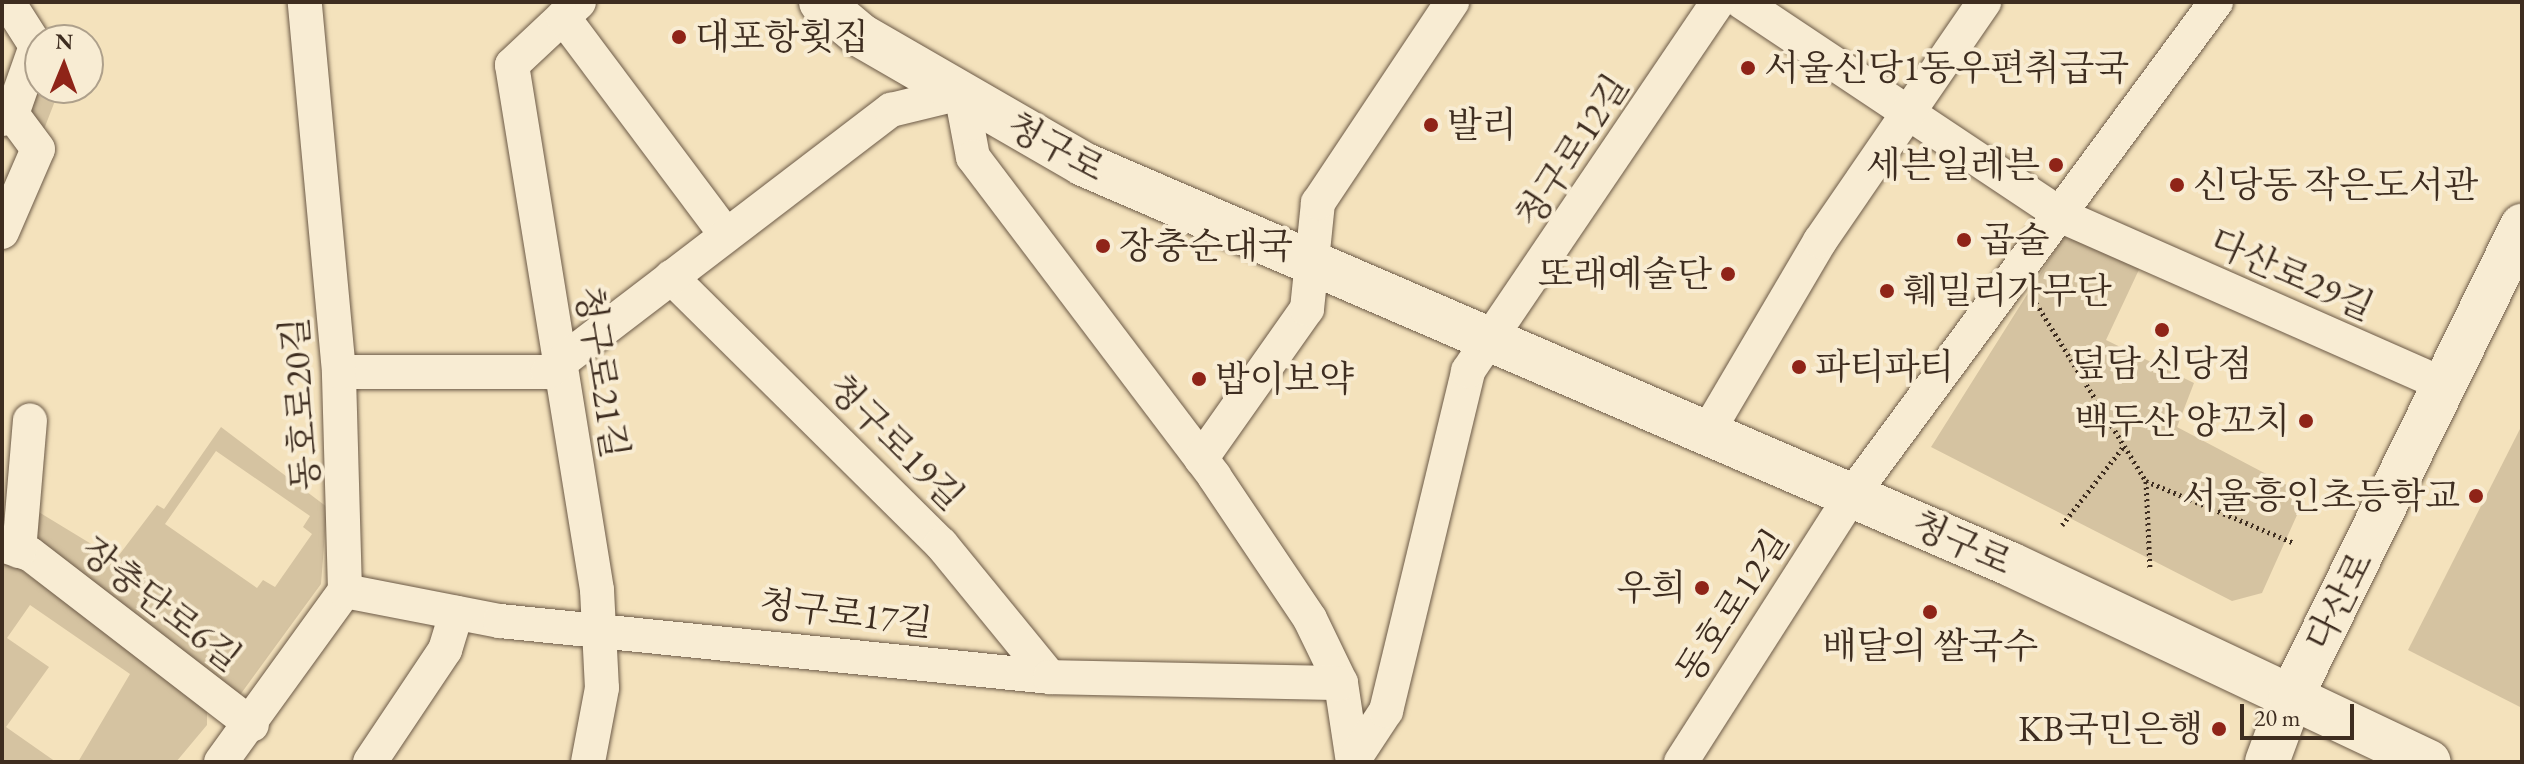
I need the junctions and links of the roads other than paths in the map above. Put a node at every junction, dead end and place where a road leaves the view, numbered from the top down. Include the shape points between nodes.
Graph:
1 (8, 2) edge
2 (305, 2) edge
3 (821, 2) edge
4 (1452, 2) edge
5 (1718, 2) edge
6 (1742, 2) edge
7 (1984, 2) edge
8 (2216, 2) edge
9 (571, 9) edge
10 (961, 93) junction
11 (1907, 112) junction
12 (7, 116) edge
13 (2064, 217) junction
14 (2522, 226) edge
15 (2, 232) edge
16 (726, 235) junction
17 (1307, 263) junction
18 (671, 277) junction
19 (1489, 340) junction
20 (560, 362) junction
21 (339, 372) junction
22 (2447, 386) junction
23 (30, 420) dead end
24 (1707, 433) junction
25 (1201, 459) junction
26 (1852, 495) junction
27 (11, 548) edge
28 (345, 591) junction
29 (456, 613) junction
30 (599, 625) junction
31 (1050, 677) junction
32 (1341, 683) junction
33 (2291, 697) junction
34 (252, 725) junction
35 (221, 762) edge
36 (370, 762) edge
37 (588, 762) edge
38 (1353, 762) edge
39 (1681, 762) edge
40 (2267, 762) edge
41 (2428, 762) edge

1 - 12 street via 36,46
2 - 21 street, 동호로20길
3 - 10 street, 청구로 via 860,35
4 - 17 street via 1318,203
5 - 19 street, 청구로12길
6 - 11 street, 다산로29길
7 - 11 street
8 - 13 street, 동호로12길
9 - 16 street, 청구로21길
9 - 20 street, 청구로21길 via 512,65
10 - 16 street via 891,110
10 - 17 street, 청구로 via 1083,164
10 - 25 street via 973,157
11 - 13 street, 다산로29길
11 - 24 street
12 - 15 street via 38,149
13 - 22 street, 다산로29길
13 - 26 street, 동호로12길
14 - 22 street, 다산로
16 - 18 street
17 - 19 street, 청구로
17 - 25 street via 1307,309
18 - 20 street
18 - 31 street, 청구로19길 via 941,544
19 - 24 street, 청구로
19 - 38 street via 1468,371 1386,711
20 - 21 street via 548,372
20 - 30 street, 청구로21길
21 - 28 street, 동호로20길
22 - 33 street, 다산로
23 - 27 street, 장충단로6길
24 - 26 street, 청구로
25 - 32 street via 1310,619
26 - 33 street, 청구로
26 - 39 street, 동호로12길
27 - 34 street, 장충단로6길
28 - 29 street, 청구로17길
28 - 34 street
29 - 30 street, 청구로17길
29 - 36 street via 445,650
30 - 31 street, 청구로17길
30 - 37 street, 청구로21길 via 602,688
31 - 32 street, 청구로17길
32 - 38 street
33 - 40 street, 다산로
33 - 41 street, 청구로
34 - 35 street

